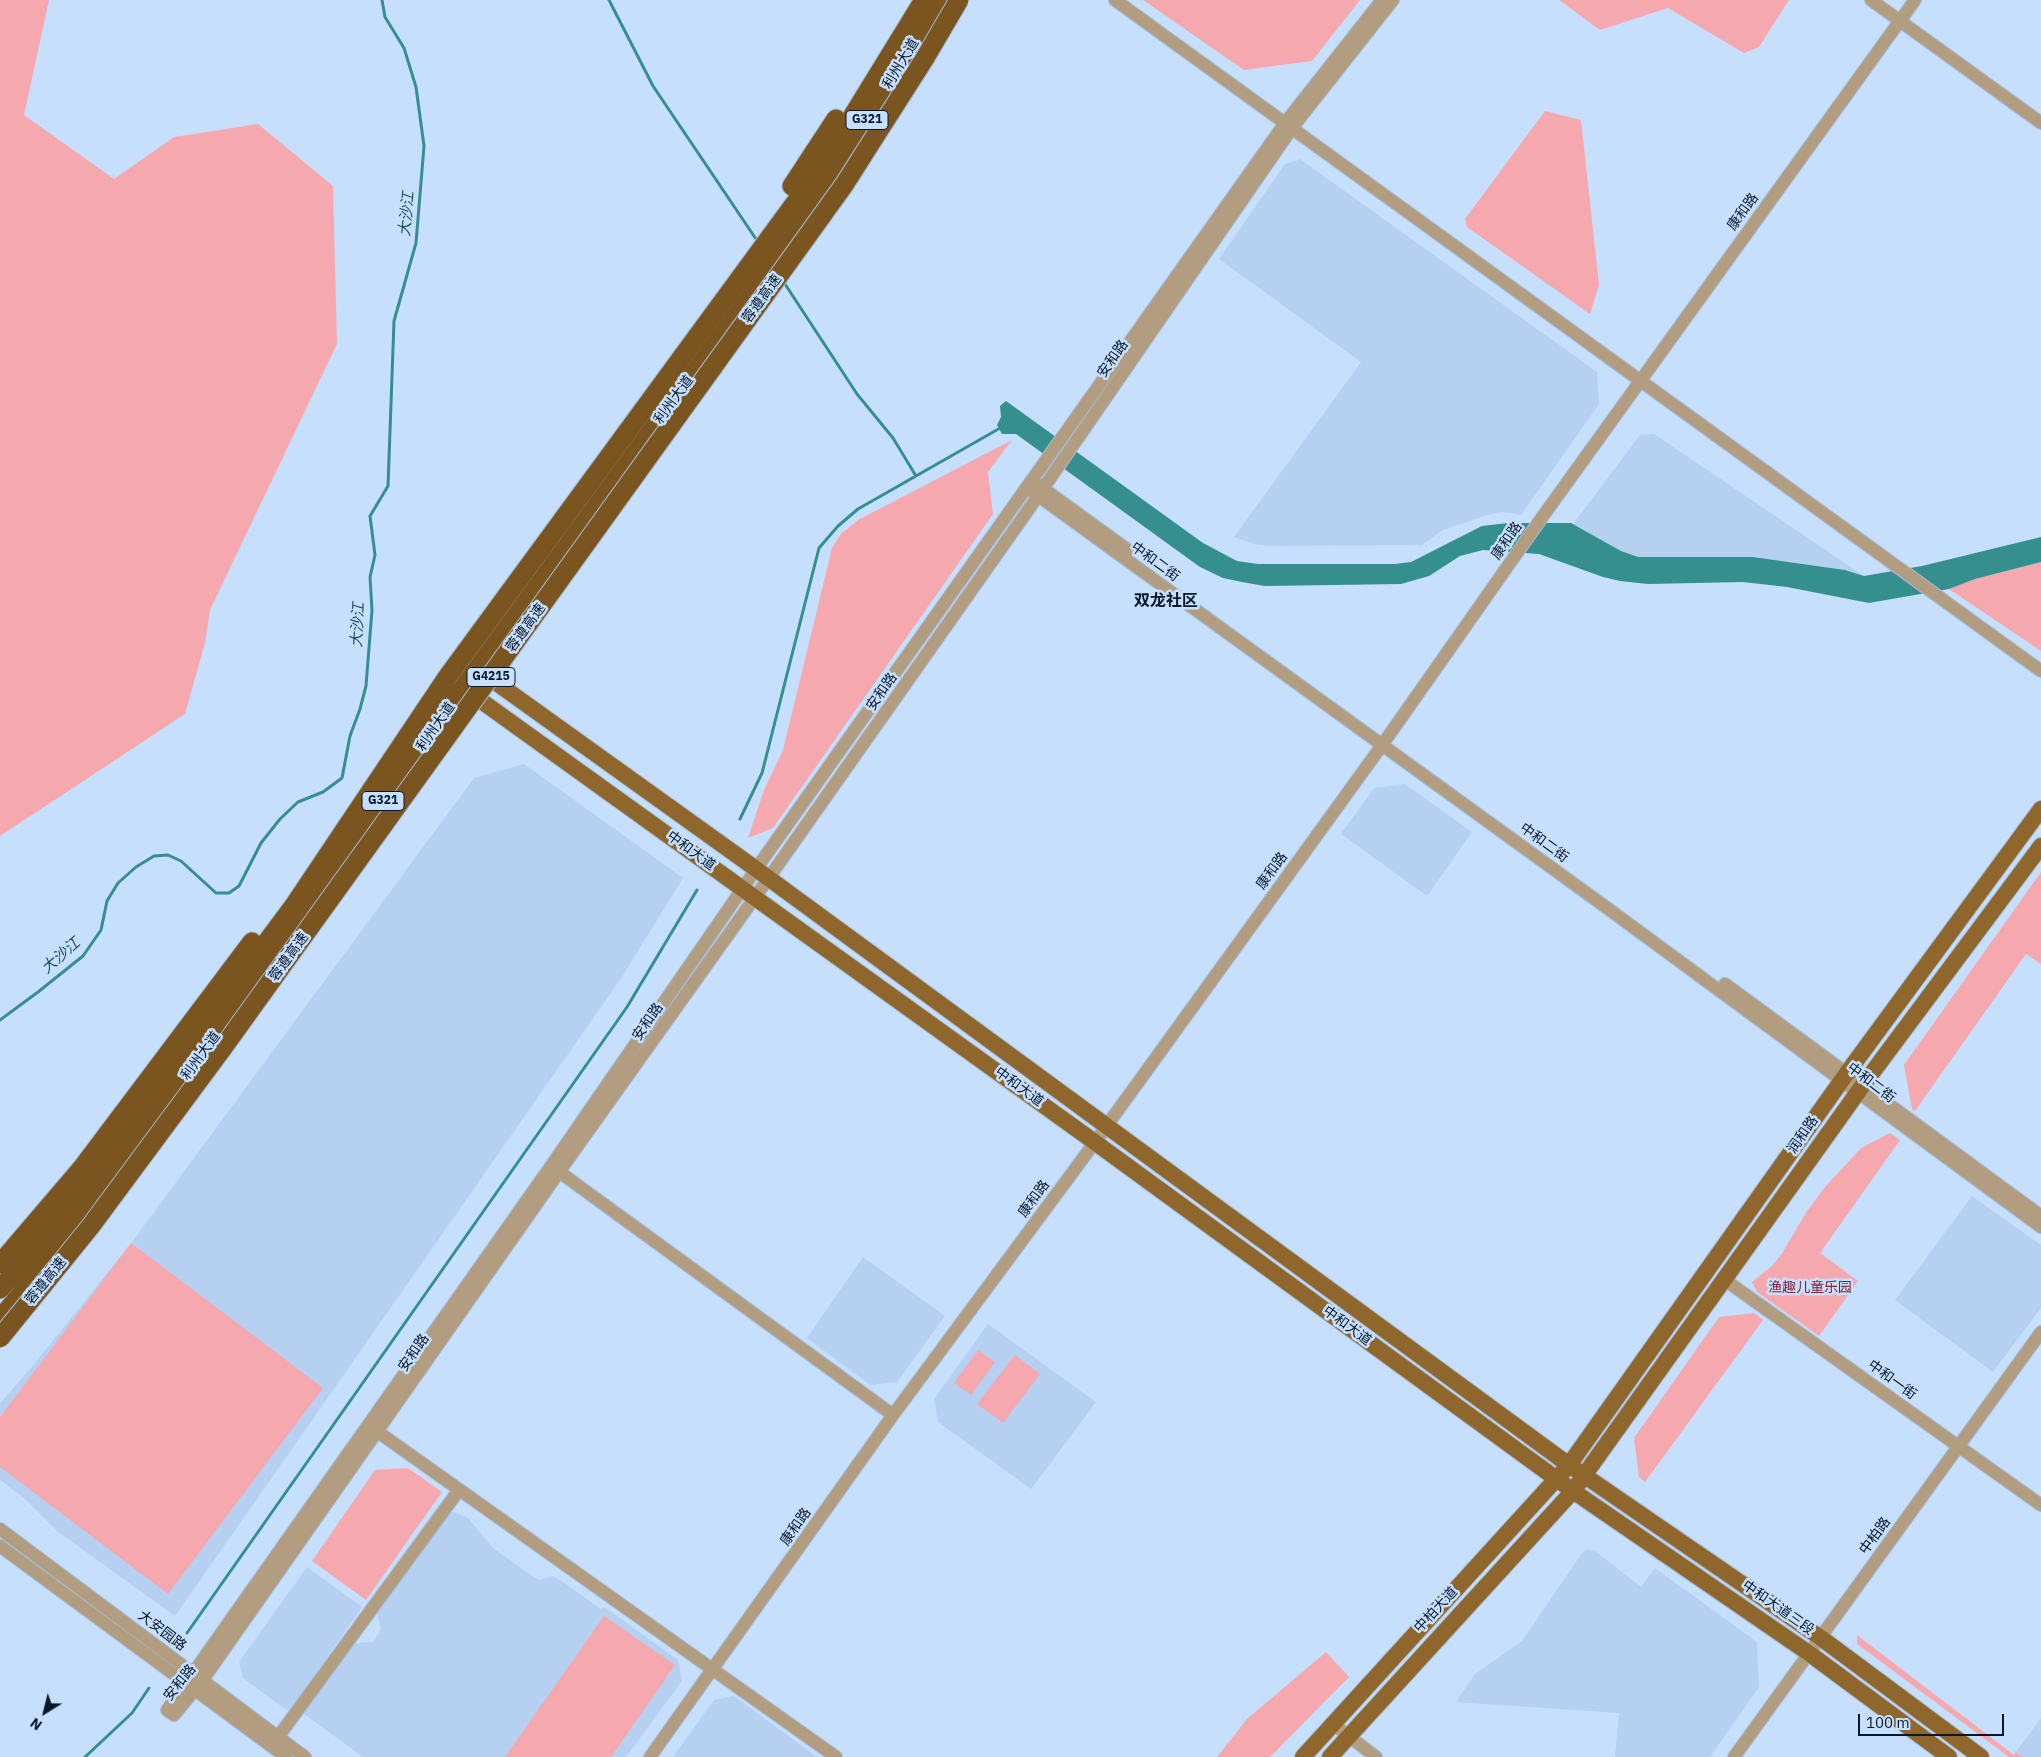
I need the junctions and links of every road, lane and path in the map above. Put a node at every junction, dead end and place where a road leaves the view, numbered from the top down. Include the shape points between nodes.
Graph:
1 (912, 0) edge
2 (924, 0) edge
3 (940, 0) edge
4 (958, 0) edge
5 (1115, 0) edge
6 (1382, 0) edge
7 (1393, 0) edge
8 (1871, 0) edge
9 (1915, 0) edge
10 (1900, 21) junction
11 (2041, 123) edge
12 (1288, 126) junction
13 (783, 233) junction
14 (754, 276) junction
15 (1640, 380) junction
16 (1055, 458) junction
17 (1029, 484) junction
18 (1041, 492) junction
19 (477, 669) junction
20 (2041, 671) edge
21 (463, 688) junction
22 (1384, 742) junction
23 (2041, 809) edge
24 (2041, 846) edge
25 (762, 874) junction
26 (749, 892) junction
27 (1844, 1077) junction
28 (1860, 1088) junction
29 (1106, 1127) junction
30 (1095, 1142) junction
31 (555, 1169) junction
32 (2041, 1216) edge
33 (2041, 1227) edge
34 (0, 1264) edge
35 (1725, 1280) junction
36 (0, 1289) edge
37 (0, 1319) edge
38 (2041, 1332) edge
39 (0, 1338) edge
40 (894, 1416) junction
41 (373, 1429) junction
42 (1957, 1447) junction
43 (1570, 1465) junction
44 (1584, 1474) junction
45 (1557, 1479) junction
46 (459, 1490) junction
47 (1572, 1491) junction
48 (2041, 1505) edge
49 (0, 1529) edge
50 (0, 1546) edge
51 (1821, 1638) junction
52 (1810, 1654) junction
53 (713, 1670) junction
54 (195, 1682) junction
55 (1333, 1724) junction
56 (278, 1737) junction
57 (1348, 1737) junction
58 (286, 1757) edge
59 (305, 1757) edge
60 (650, 1757) edge
61 (836, 1757) edge
62 (1303, 1757) edge
63 (1330, 1757) edge
64 (1376, 1757) edge
65 (1734, 1757) edge
66 (1950, 1757) edge
67 (1981, 1757) edge

1 - 34 highway, G4215 via 801,173 460,643 298,880 82,1168
2 - 13 highway, 利州大道 / G321
3 - 13 highway, 利州大道 / G321 via 832,178
4 - 39 highway, 蓉遵高速 / G4215, bridge via 925,58 838,193 222,1049 90,1227
5 - 12 street
6 - 12 street, 安和路
7 - 12 street, 安和路
8 - 10 street
9 - 10 street, 康和路
10 - 11 street
10 - 15 street, 康和路
12 - 15 street
12 - 16 street, 安和路
13 - 14 highway, 利州大道 / G321
14 - 19 highway, 利州大道 / G321
14 - 36 highway, 利州大道 / G321 via 448,676 293,908 169,1077 49,1234
15 - 20 street
15 - 22 street, 康和路
16 - 17 street, 安和路
16 - 18 street, 安和路
17 - 18 street, 中和二街
17 - 25 street, 安和路
18 - 22 street, 中和二街
18 - 25 street, 安和路
19 - 21 highway, 利州大道 / G321
19 - 25 main road, 中和大道
21 - 26 main road, 中和大道
21 - 37 highway, 利州大道 / G321 via 279,950 97,1199
22 - 27 street, 中和二街
22 - 29 street, 康和路
23 - 27 main road, 润和路
24 - 28 main road, 润和路
25 - 26 street, 安和路
25 - 29 main road, 中和大道
26 - 30 main road, 中和大道
26 - 31 street, 安和路
27 - 28 street, 中和二街
27 - 43 main road, 润和路
28 - 32 street, 中和二街
28 - 33 street, 中和二街
28 - 35 main road, 润和路
29 - 30 street, 康和路
29 - 43 main road, 中和大道
30 - 40 street, 康和路
30 - 45 main road, 中和大道
31 - 40 street
31 - 41 street, 安和路
35 - 42 street, 中和一街
35 - 44 main road, 润和路
38 - 42 street, 中柏路
40 - 53 street, 康和路
41 - 46 street
41 - 54 street, 安和路
42 - 48 street, 中和一街
42 - 51 street, 中柏路
43 - 44 main road, 中和大道三段
43 - 45 main road, 中柏大道
44 - 47 main road, 中柏大道
44 - 51 main road, 中和大道三段
45 - 47 main road, 中和大道
45 - 55 main road, 中柏大道
46 - 53 street
46 - 56 street
47 - 52 main road, 中和大道三段
47 - 57 main road, 中柏大道
49 - 54 street, 大安园路
50 - 54 street
51 - 52 street, 中柏路
51 - 67 main road, 中和大道三段
52 - 65 street, 中柏路
52 - 66 main road, 中和大道三段
53 - 60 street, 康和路
53 - 61 street
54 - 56 street, 大安园路
54 - 58 street
55 - 57 street
55 - 62 main road, 中柏大道
56 - 59 street, 大安园路
57 - 63 main road, 中柏大道
57 - 64 street

